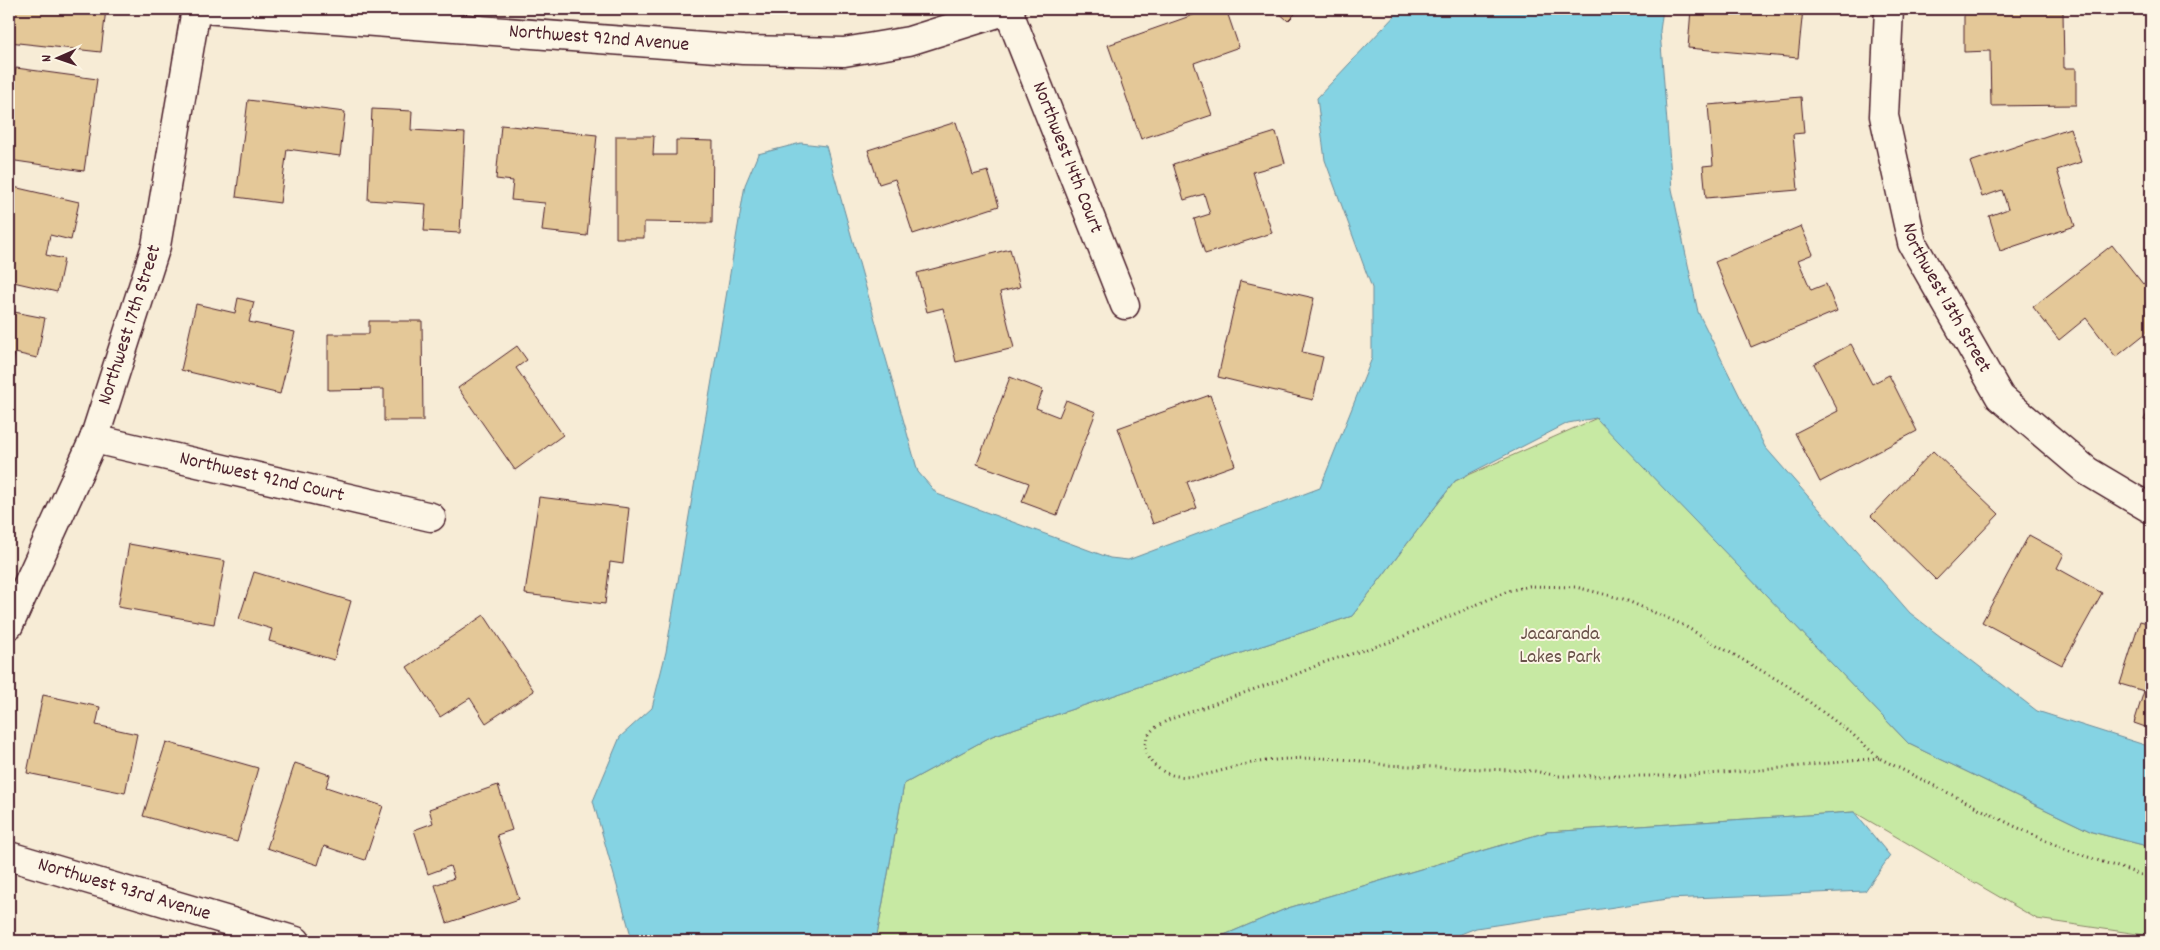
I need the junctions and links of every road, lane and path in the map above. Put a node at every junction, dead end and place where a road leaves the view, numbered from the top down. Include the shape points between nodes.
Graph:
1 (196, 9) edge
2 (204, 9) edge
3 (1009, 9) edge
4 (1890, 9) edge
5 (1125, 305) dead end
6 (94, 439) junction
7 (2151, 509) edge
8 (431, 517) dead end
9 (9, 626) edge
10 (1879, 758) junction
11 (9, 856) edge
12 (2151, 878) edge
13 (296, 941) edge

1 - 6 street, Northwest 17th Street via 156,246
2 - 3 street, Northwest 92nd Avenue via 743,50 844,52 909,41
3 - 5 street, Northwest 14th Court
4 - 7 street, Northwest 13th Street via 1884,116 1912,243 2000,397 2087,471
6 - 8 street, Northwest 92nd Court
6 - 9 street, Northwest 17th Street
10 - 10 path via 1788,686 1722,646 1623,599 1576,587 1551,586 1529,586 1508,591 1390,642 1325,662 1168,720 1150,733 1145,742 1145,754 1152,764 1175,775 1190,776 1259,762 1302,758 1534,771 1558,776 1627,777 1738,772
10 - 12 path via 2068,850
11 - 13 street, Northwest 93rd Avenue

